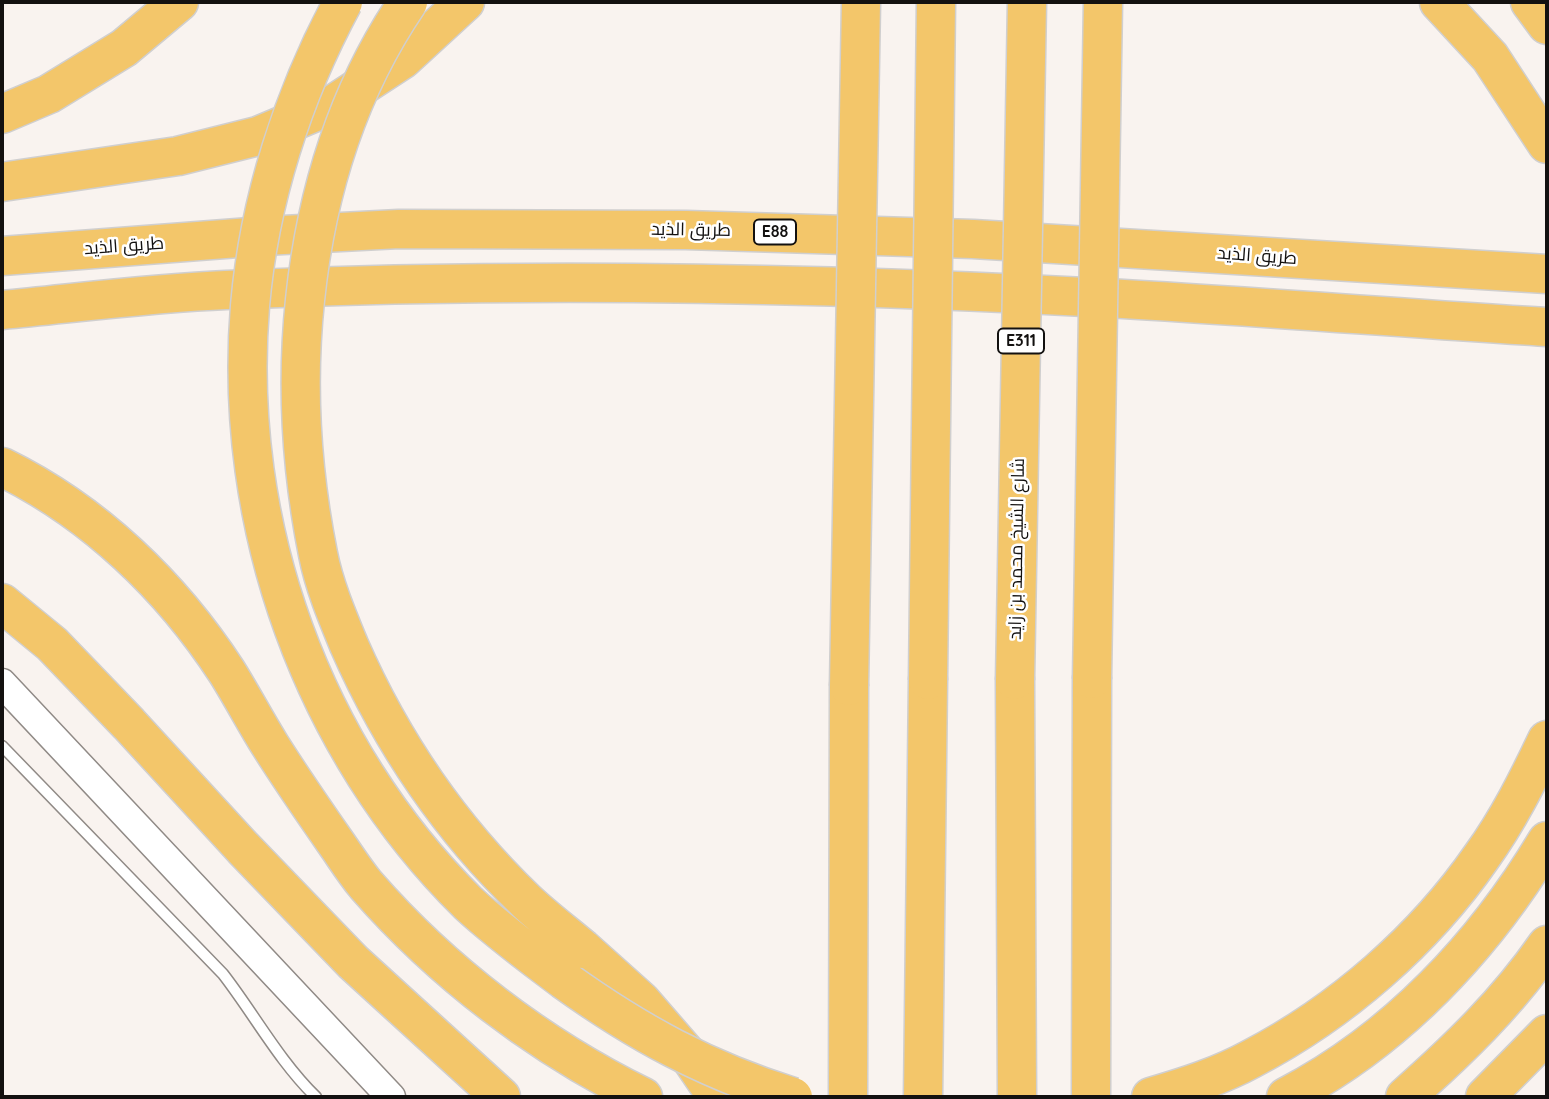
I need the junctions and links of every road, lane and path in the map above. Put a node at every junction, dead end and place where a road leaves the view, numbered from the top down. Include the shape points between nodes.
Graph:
1 (178, 2) edge
2 (343, 2) edge
3 (408, 2) edge
4 (466, 2) edge
5 (861, 2) edge
6 (936, 2) edge
7 (1027, 2) edge
8 (1102, 2) edge
9 (1439, 2) edge
10 (1530, 2) edge
11 (1547, 25) edge
12 (2, 114) edge
13 (1547, 144) edge
14 (2, 182) edge
15 (2, 256) edge
16 (1547, 274) edge
17 (2, 310) edge
18 (1547, 327) edge
19 (2, 467) edge
20 (2, 603) edge
21 (2, 683) edge
22 (1547, 740) edge
23 (2, 746) edge
24 (1547, 841) edge
25 (1547, 945) edge
26 (1547, 1034) edge
27 (316, 1097) edge
28 (391, 1097) edge
29 (501, 1097) edge
30 (643, 1097) edge
31 (717, 1097) edge
32 (793, 1097) edge
33 (848, 1097) edge
34 (923, 1097) edge
35 (1017, 1097) edge
36 (1091, 1097) edge
37 (1151, 1097) edge
38 (1286, 1097) edge
39 (1405, 1097) edge
40 (1485, 1097) edge

1 - 12 highway via 124,48 49,94
2 - 32 highway, bridge via 322,41 285,139 263,221 250,305 247,391 255,475 272,559 308,667 361,769 393,816 453,886 511,941 645,1034 701,1063
3 - 31 highway, bridge via 360,88 332,158 310,256 299,356 303,457 318,556 366,684 437,801 527,903 641,1001
4 - 14 highway via 403,59 334,104 258,136 178,156
5 - 33 highway, bridge via 849,686
6 - 34 highway, bridge
7 - 35 highway, شارع الشيخ محمد بن زايد / E311, bridge via 1015,680
8 - 36 highway, bridge
9 - 13 highway via 1490,57
10 - 11 highway
15 - 16 highway, طريق الذيد / E88 via 399,229 686,230 973,239
17 - 18 highway via 236,290 665,284 1107,298
19 - 30 highway via 83,516 137,562 185,614 365,884 458,975 508,1016
20 - 29 highway via 52,644 353,962
21 - 28 street
22 - 37 highway via 1523,791 1482,857 1433,917 1378,972 1317,1019 1251,1059
23 - 27 lane via 223,974
24 - 38 highway via 1477,943 1424,997 1366,1046
25 - 39 highway via 1469,1040
26 - 40 highway

